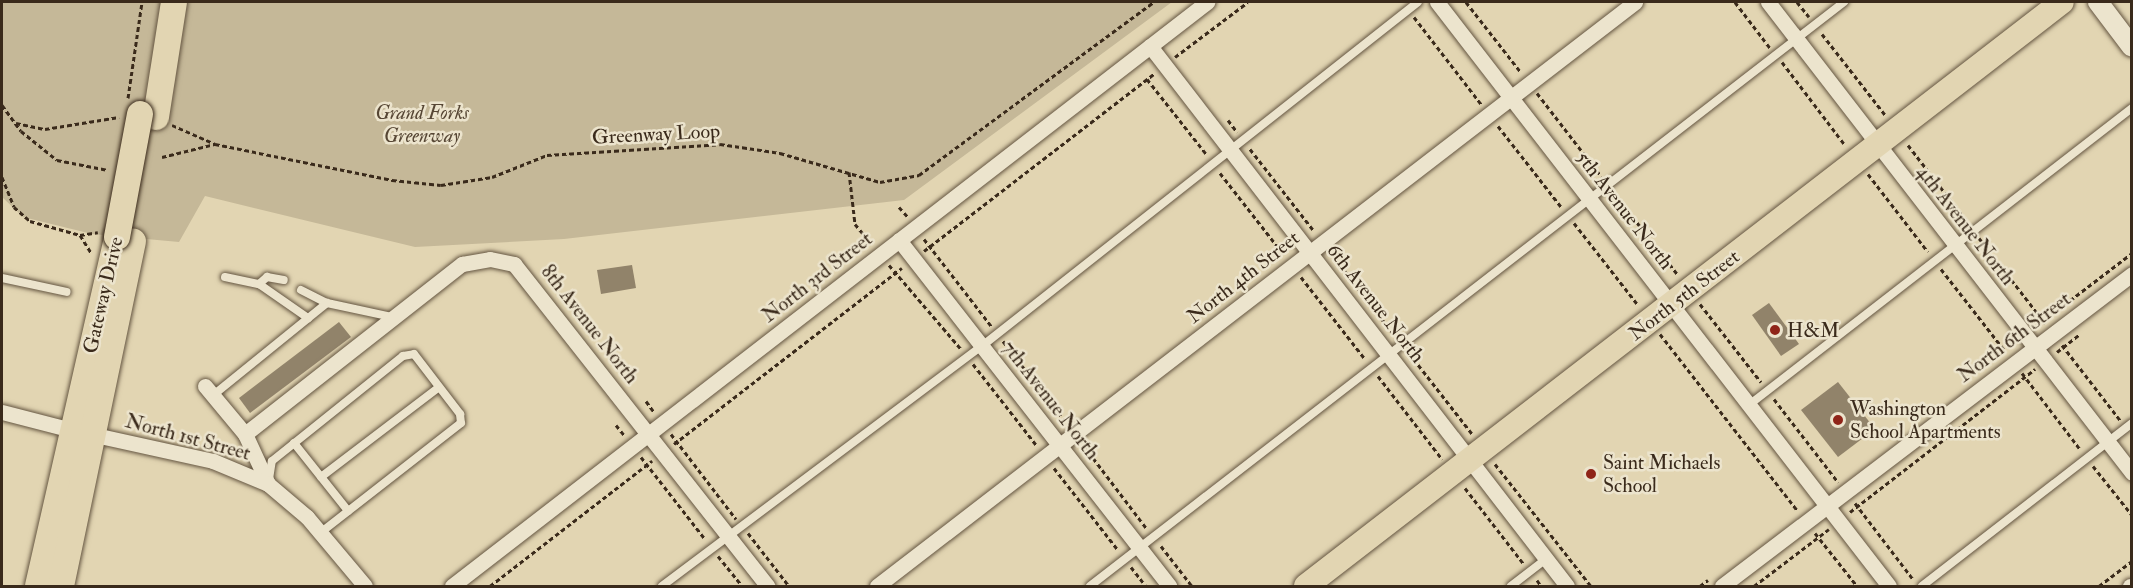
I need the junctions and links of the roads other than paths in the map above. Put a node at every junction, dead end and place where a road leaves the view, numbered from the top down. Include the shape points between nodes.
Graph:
1 (174, 2) edge
2 (1207, 2) edge
3 (1418, 2) edge
4 (1437, 2) edge
5 (1635, 2) edge
6 (1768, 2) edge
7 (1844, 2) edge
8 (2061, 2) edge
9 (2098, 2) edge
10 (160, 20) edge
11 (1796, 38) junction
12 (1150, 46) junction
13 (2132, 46) edge
14 (1510, 96) junction
15 (2132, 108) edge
16 (1887, 137) junction
17 (1228, 147) junction
18 (1588, 197) junction
19 (899, 240) junction
20 (1954, 244) junction
21 (1310, 252) junction
22 (2132, 274) edge
23 (225, 277) dead end
24 (2, 278) edge
25 (284, 280) dead end
26 (259, 284) junction
27 (302, 290) dead end
28 (67, 292) dead end
29 (327, 303) junction
30 (1672, 305) junction
31 (308, 318) junction
32 (393, 318) junction
33 (982, 346) junction
34 (2034, 348) junction
35 (1388, 354) junction
36 (440, 387) junction
37 (209, 391) joint
38 (1749, 405) junction
39 (2, 412) edge
40 (2129, 425) edge
41 (84, 432) junction
42 (649, 433) junction
43 (245, 434) junction
44 (2107, 441) junction
45 (294, 443) junction
46 (1059, 445) junction
47 (1469, 460) junction
48 (2132, 472) edge
49 (321, 477) junction
50 (268, 484) junction
51 (1826, 506) junction
52 (348, 511) junction
53 (320, 533) junction
54 (728, 536) junction
55 (1140, 548) junction
56 (1546, 559) junction
57 (38, 586) edge
58 (61, 586) edge
59 (365, 586) edge
60 (452, 586) edge
61 (662, 586) edge
62 (767, 586) edge
63 (877, 586) edge
64 (1090, 586) edge
65 (1169, 586) edge
66 (1306, 586) edge
67 (1511, 586) edge
68 (1567, 586) edge
69 (1722, 586) edge
70 (1889, 586) edge
71 (1922, 586) edge

1 - 10 highway, Gateway Drive
2 - 12 street, North 3rd Street
3 - 17 lane
4 - 14 street, 5th Avenue North
5 - 14 street, North 4th Street
6 - 11 street, 4th Avenue North
7 - 11 lane
8 - 16 main road, North 5th Street
9 - 13 street
10 - 41 highway, Gateway Drive via 146,118 118,234
11 - 16 street, 4th Avenue North
11 - 18 lane
12 - 17 street, 6th Avenue North
12 - 19 street, North 3rd Street
14 - 18 street, 5th Avenue North
14 - 21 street, North 4th Street
15 - 20 lane
16 - 20 street, 4th Avenue North
16 - 30 main road, North 5th Street
17 - 21 street, 6th Avenue North
17 - 33 lane
18 - 30 street, 5th Avenue North
18 - 35 lane
19 - 33 street, 7th Avenue North
19 - 42 street, North 3rd Street
20 - 34 street, 4th Avenue North
20 - 38 lane
21 - 35 street, 6th Avenue North
21 - 46 street, North 4th Street
22 - 34 street, North 6th Street
23 - 26 lane
24 - 28 lane
25 - 26 lane via 267,277
26 - 31 lane
27 - 29 lane
29 - 31 lane
29 - 32 lane
30 - 38 street, 5th Avenue North
30 - 47 main road, North 5th Street
31 - 37 lane
32 - 42 street, 8th Avenue North via 462,264 490,259 514,264
32 - 43 street, 8th Avenue North
33 - 46 street, 7th Avenue North
33 - 54 lane
34 - 44 street, 4th Avenue North
34 - 51 street, North 6th Street
35 - 47 street, 6th Avenue North
35 - 55 lane
36 - 45 lane via 414,354 403,356
36 - 49 lane
36 - 52 lane via 460,414 461,423
37 - 43 street
38 - 51 street, 5th Avenue North
39 - 41 street, North 1st Street
40 - 44 lane
41 - 50 street, North 1st Street via 213,461
41 - 57 highway, Gateway Drive
41 - 58 highway, Gateway Drive
42 - 54 street, 8th Avenue North
42 - 60 street, North 3rd Street
43 - 50 street
44 - 48 street, 4th Avenue North
44 - 71 lane
45 - 49 lane
45 - 50 lane via 272,461
46 - 55 street, 7th Avenue North
46 - 63 street, North 4th Street
47 - 56 street, 6th Avenue North
47 - 66 main road, North 5th Street
49 - 52 lane
50 - 53 street
51 - 69 street, North 6th Street
51 - 70 street, 5th Avenue North
52 - 53 lane
53 - 59 street
54 - 61 lane
54 - 62 street, 8th Avenue North
55 - 64 lane
55 - 65 street, 7th Avenue North
56 - 67 lane
56 - 68 street, 6th Avenue North

